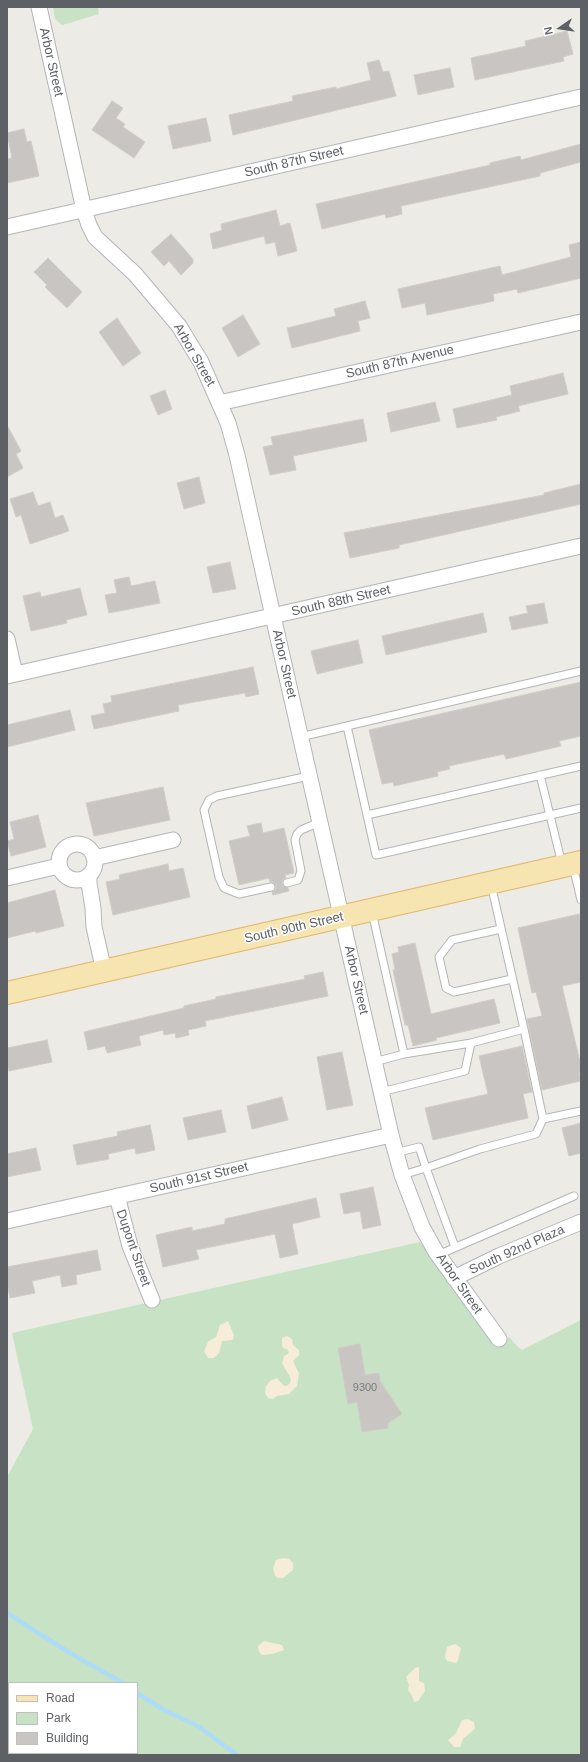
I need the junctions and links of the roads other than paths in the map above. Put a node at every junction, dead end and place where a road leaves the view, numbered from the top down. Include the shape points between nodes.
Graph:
1 (39, 7) edge
2 (581, 96) edge
3 (84, 210) junction
4 (7, 227) edge
5 (581, 322) edge
6 (220, 403) junction
7 (581, 546) edge
8 (272, 616) junction
9 (7, 639) edge
10 (581, 671) edge
11 (11, 675) edge
12 (347, 726) junction
13 (300, 737) junction
14 (581, 766) edge
15 (540, 775) junction
16 (309, 776) junction
17 (581, 808) edge
18 (367, 815) junction
19 (549, 815) junction
20 (320, 822) junction
21 (173, 840) dead end
22 (94, 858) junction
23 (572, 864) edge
24 (59, 866) junction
25 (89, 875) junction
26 (7, 878) edge
27 (73, 879) junction
28 (287, 883) dead end
29 (491, 883) junction
30 (271, 887) dead end
31 (581, 900) edge
32 (372, 910) junction
33 (342, 916) junction
34 (94, 927) junction
35 (501, 929) junction
36 (104, 971) junction
37 (512, 979) junction
38 (7, 993) edge
39 (524, 1029) junction
40 (471, 1043) junction
41 (404, 1054) junction
42 (374, 1062) junction
43 (381, 1092) junction
44 (581, 1111) edge
45 (543, 1119) junction
46 (390, 1135) junction
47 (395, 1153) junction
48 (426, 1168) junction
49 (402, 1175) junction
50 (117, 1196) junction
51 (574, 1196) dead end
52 (7, 1221) edge
53 (581, 1222) edge
54 (455, 1247) junction
55 (438, 1255) junction
56 (454, 1278) junction
57 (152, 1300) dead end
58 (499, 1340) dead end

1 - 3 street, Arbor Street
2 - 3 street, South 87th Street
3 - 4 street, South 87th Street
3 - 6 street, Arbor Street via 95,237 135,274 179,326 201,362
5 - 6 street, South 87th Avenue
6 - 8 street, Arbor Street via 238,455
7 - 8 street, South 88th Street
8 - 11 street, South 88th Street
8 - 13 street, Arbor Street
9 - 11 street
10 - 12 lane
12 - 13 lane
12 - 18 lane
13 - 16 street, Arbor Street
14 - 15 lane
15 - 18 lane
15 - 19 lane
16 - 20 street, Arbor Street
16 - 30 lane via 217,796 209,800 204,810 219,877 224,888 239,894
17 - 19 lane
18 - 19 lane via 376,855
19 - 23 lane
20 - 28 lane via 297,834 295,840 301,871 298,880
20 - 33 street, Arbor Street
21 - 22 street
22 - 24 street via 86,847 73,844 61,853
22 - 25 street via 93,869
23 - 29 main road, South 90th Street
23 - 31 lane
24 - 26 street
24 - 27 street via 64,875
25 - 27 street
25 - 34 street
27 - 34 street via 84,910
29 - 32 main road, South 90th Street
29 - 35 lane
32 - 33 main road, South 90th Street
32 - 41 lane
33 - 36 main road, South 90th Street
33 - 42 street, Arbor Street
34 - 36 street
35 - 37 lane
35 - 37 lane via 452,940 439,957 446,988 454,992
36 - 38 main road, South 90th Street
37 - 39 lane
39 - 40 lane
39 - 45 lane
40 - 41 lane
40 - 43 lane via 465,1071
41 - 42 lane
42 - 43 street, Arbor Street
43 - 46 street, Arbor Street
44 - 45 lane
45 - 48 lane via 536,1134 480,1148
46 - 47 street, Arbor Street
46 - 50 street, South 91st Street
47 - 48 lane via 419,1147
47 - 49 street, Arbor Street
48 - 49 lane
48 - 54 lane
49 - 55 street, Arbor Street via 422,1227
50 - 52 street, South 91st Street
50 - 57 street, Dupont Street via 130,1246
51 - 54 lane
53 - 56 street, South 92nd Plaza
54 - 55 lane
55 - 56 street, Arbor Street
56 - 58 street, Arbor Street

